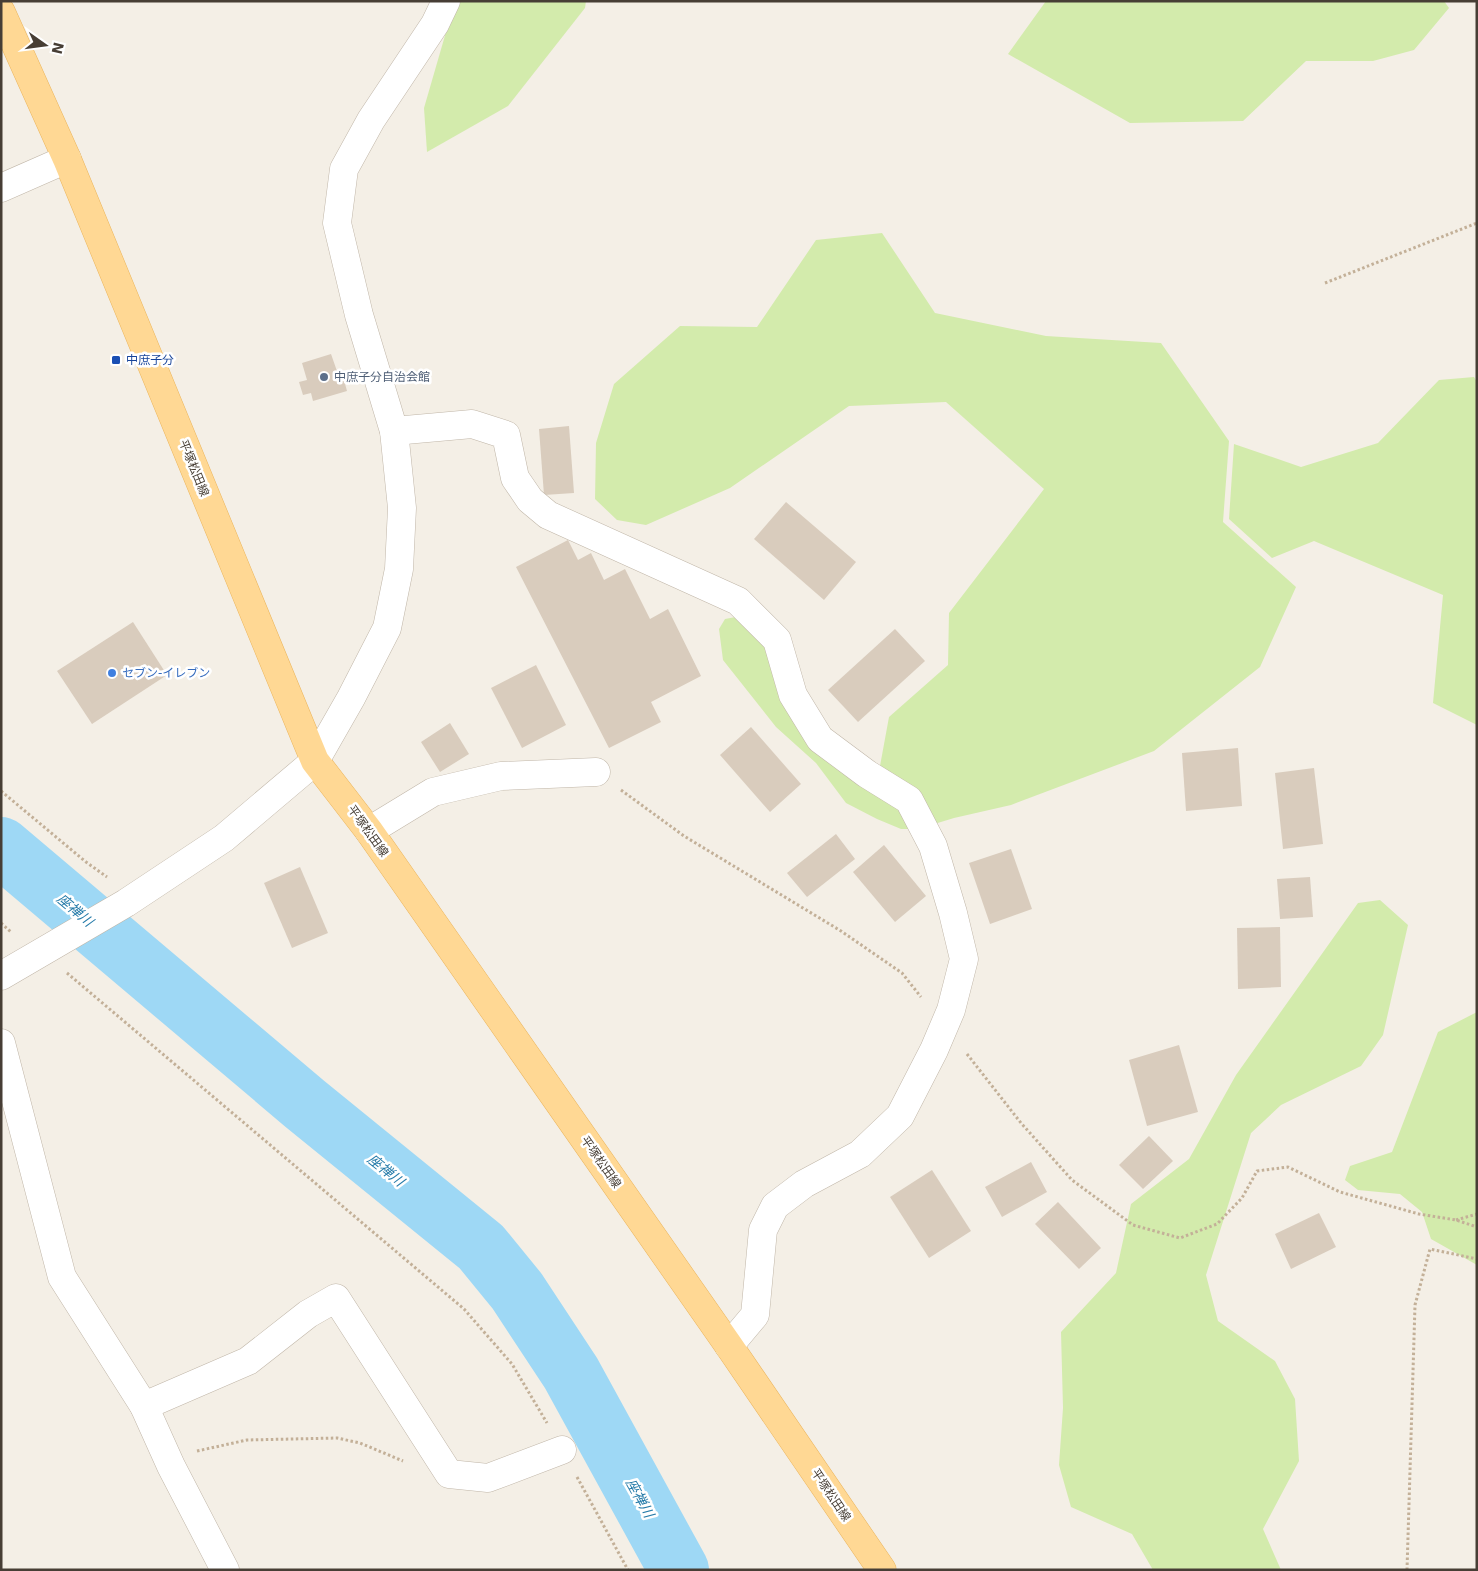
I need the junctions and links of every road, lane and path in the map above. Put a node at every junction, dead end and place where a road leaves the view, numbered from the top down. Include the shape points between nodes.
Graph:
1 (446, 1) edge
2 (1, 12) edge
3 (67, 159) junction
4 (1, 188) edge
5 (1477, 223) edge
6 (1325, 282) dead end
7 (394, 431) junction
8 (315, 761) junction
9 (596, 772) joint
10 (1, 791) edge
11 (369, 831) junction
12 (130, 900) junction
13 (1, 923) edge
14 (47, 949) junction
15 (1, 976) edge
16 (944, 1025) junction
17 (1, 1043) edge
18 (1477, 1214) edge
19 (1456, 1220) junction
20 (1477, 1227) edge
21 (1477, 1259) edge
22 (729, 1346) junction
23 (144, 1406) junction
24 (562, 1450) junction
25 (171, 1466) junction
26 (449, 1474) junction
27 (225, 1570) edge
28 (628, 1570) edge
29 (882, 1570) edge
30 (1407, 1570) edge

1 - 7 street via 435,24 371,120 344,169 337,223 359,315
2 - 3 main road, 平塚松田線
3 - 4 street
3 - 8 main road, 平塚松田線
5 - 6 path
7 - 8 street via 402,508 399,569 387,628
7 - 16 street via 472,424 506,435 516,478 530,500 548,515 738,600 777,640 793,696 820,738 867,774 909,800 933,846 964,959
8 - 11 main road, 平塚松田線
8 - 12 street via 224,838
9 - 11 street via 501,776 433,792
9 - 16 path via 684,836 841,931 902,973
10 - 12 path
11 - 22 main road, 平塚松田線
12 - 14 street
13 - 14 path via 11,932
14 - 15 street
14 - 24 path via 464,1309 512,1364
16 - 19 path via 1021,1123 1072,1180 1133,1225 1180,1238 1217,1224 1242,1198 1257,1171 1288,1168 1340,1192 1419,1214
16 - 22 street via 900,1116 860,1154 804,1184 774,1206 763,1230 755,1315
17 - 23 street via 62,1277
18 - 19 path
19 - 20 path
21 - 30 path via 1430,1249 1415,1306
22 - 29 main road, 平塚松田線
23 - 25 street
23 - 26 street via 248,1361 308,1314 336,1298
24 - 26 street via 488,1478
24 - 28 path
25 - 26 path via 198,1450 247,1440 337,1438 360,1443 420,1468
25 - 27 street

